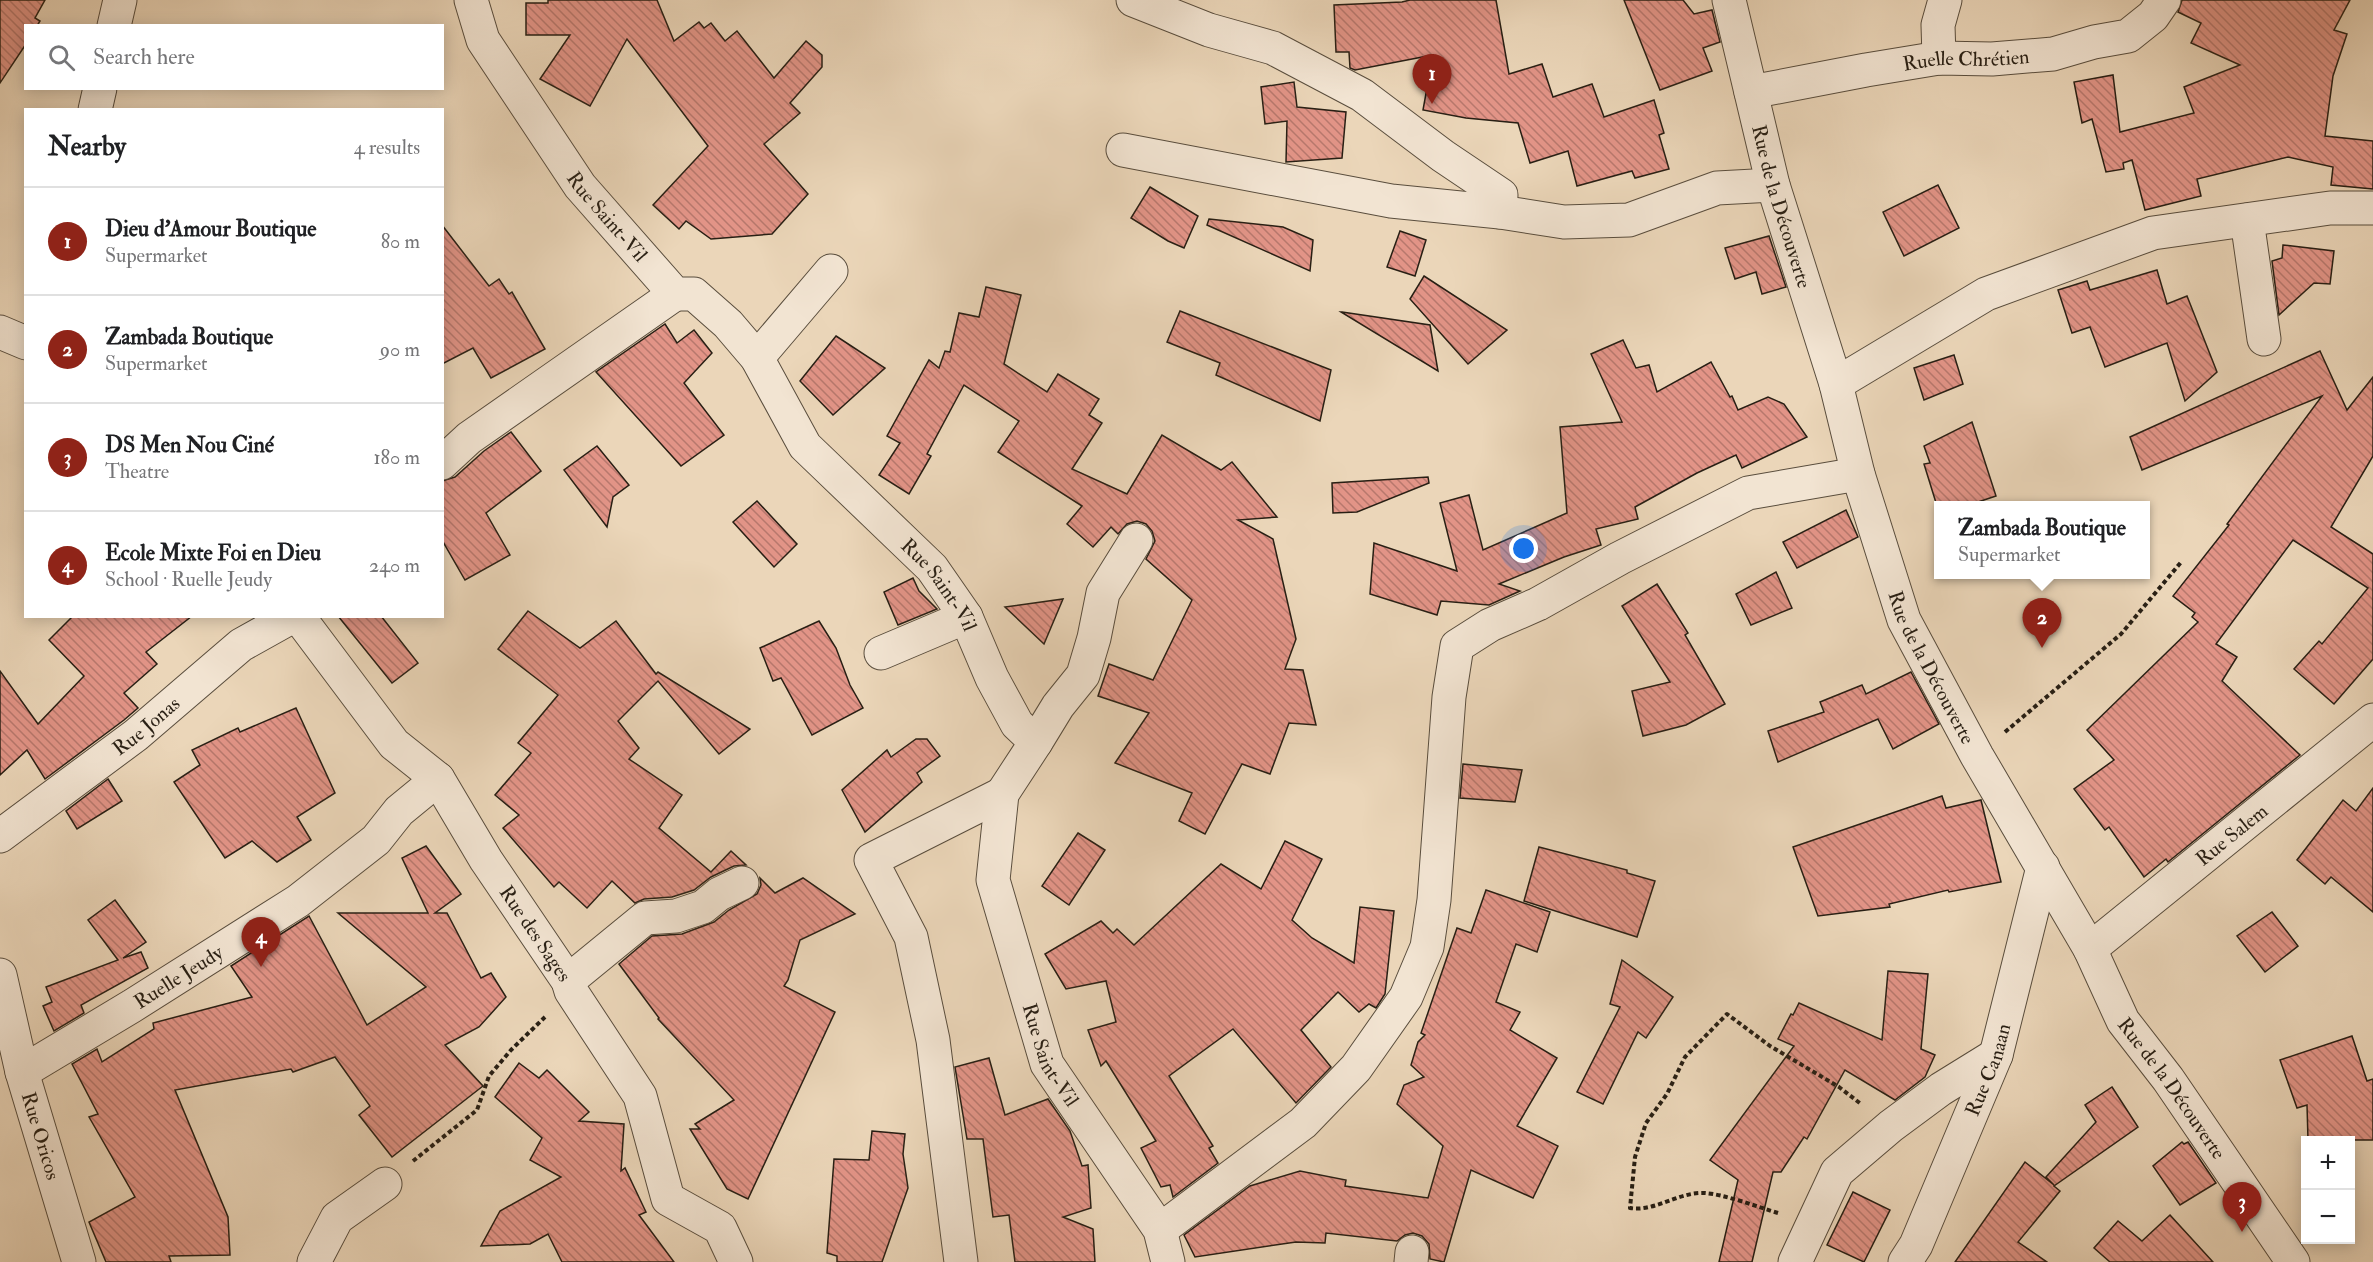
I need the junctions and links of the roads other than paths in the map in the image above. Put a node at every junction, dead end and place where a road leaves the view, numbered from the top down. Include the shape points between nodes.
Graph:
1 (120, 0) edge
2 (471, 0) edge
3 (1134, 0) edge
4 (1729, 0) edge
5 (1945, 0) edge
6 (2164, 0) edge
7 (114, 24) edge
8 (1939, 58) junction
9 (100, 90) edge
10 (1751, 92) junction
11 (95, 108) edge
12 (1123, 150) dead end
13 (1773, 185) junction
14 (2373, 208) edge
15 (1500, 212) junction
16 (2247, 220) junction
17 (831, 271) dead end
18 (675, 294) junction
19 (0, 332) edge
20 (2264, 339) dead end
21 (24, 342) edge
22 (757, 358) junction
23 (1836, 384) junction
24 (444, 461) edge
25 (1858, 474) junction
26 (1136, 540) dead end
27 (289, 618) edge
28 (300, 618) edge
29 (966, 618) junction
30 (881, 653) dead end
31 (2373, 720) edge
32 (1036, 742) junction
33 (438, 779) junction
34 (1002, 794) junction
35 (0, 836) edge
36 (2043, 867) junction
37 (742, 884) dead end
38 (2090, 949) junction
39 (0, 975) edge
40 (570, 986) junction
41 (1996, 1055) junction
42 (22, 1072) junction
43 (385, 1184) road end
44 (1160, 1230) junction
45 (79, 1262) edge
46 (314, 1262) edge
47 (736, 1262) edge
48 (962, 1262) edge
49 (1168, 1262) edge
50 (1796, 1262) edge
51 (1905, 1262) edge
52 (2293, 1262) edge

1 - 7 street
2 - 18 street, Rue Saint-Vil via 483,40 580,186
3 - 15 street via 1209,30 1273,48 1362,95 1501,195
4 - 10 street, Rue de la Découverte
5 - 8 street via 1938,25
6 - 8 street, Ruelle Chrétien via 2153,16 2128,36 2054,54
8 - 10 street, Ruelle Chrétien
9 - 11 street
10 - 13 street, Rue de la Découverte
12 - 15 street via 1392,201
13 - 15 street via 1717,188 1629,220 1564,222
13 - 23 street, Rue de la Découverte
14 - 16 street via 2330,208
16 - 20 street
16 - 23 street via 2153,232 1986,294
17 - 22 street
18 - 22 street, Rue Saint-Vil via 694,294 728,324
18 - 24 street via 469,438
19 - 21 street
22 - 29 street, Rue Saint-Vil via 805,446 932,568
23 - 25 street, Rue de la Découverte
25 - 36 street, Rue de la Découverte via 1905,620 1977,756
25 - 44 street via 1748,494 1538,604 1490,625 1457,646 1449,697 1434,900 1427,947 1406,997 1356,1068 1303,1123
26 - 32 street via 1103,592 1083,675
27 - 35 street, Rue Jonas via 241,645 136,735
28 - 33 street, Rue des Sages via 394,744
29 - 30 street
29 - 32 street, Rue Saint-Vil via 1017,724
31 - 38 street, Rue Salem
32 - 34 street, Rue Saint-Vil
33 - 40 street, Rue des Sages via 486,860
33 - 42 street, Ruelle Jeudy via 399,811 376,840 298,901
34 - 44 street, Rue Saint-Vil via 993,880 1047,1064
34 - 48 street via 871,860 911,937 933,1040
36 - 38 street, Rue de la Découverte
36 - 41 street, Rue Canaan
37 - 40 street via 719,894 703,907 676,916 645,918
38 - 52 street, Rue de la Découverte via 2123,1022 2168,1079
39 - 42 street, Rue Oricos
40 - 47 street, Rue des Sages via 640,1096 668,1199 720,1228
41 - 50 street via 1941,1089 1837,1172
41 - 51 street, Rue Canaan via 1916,1245
42 - 45 street, Rue Oricos
43 - 46 street via 337,1218
44 - 49 street, Rue Saint-Vil

